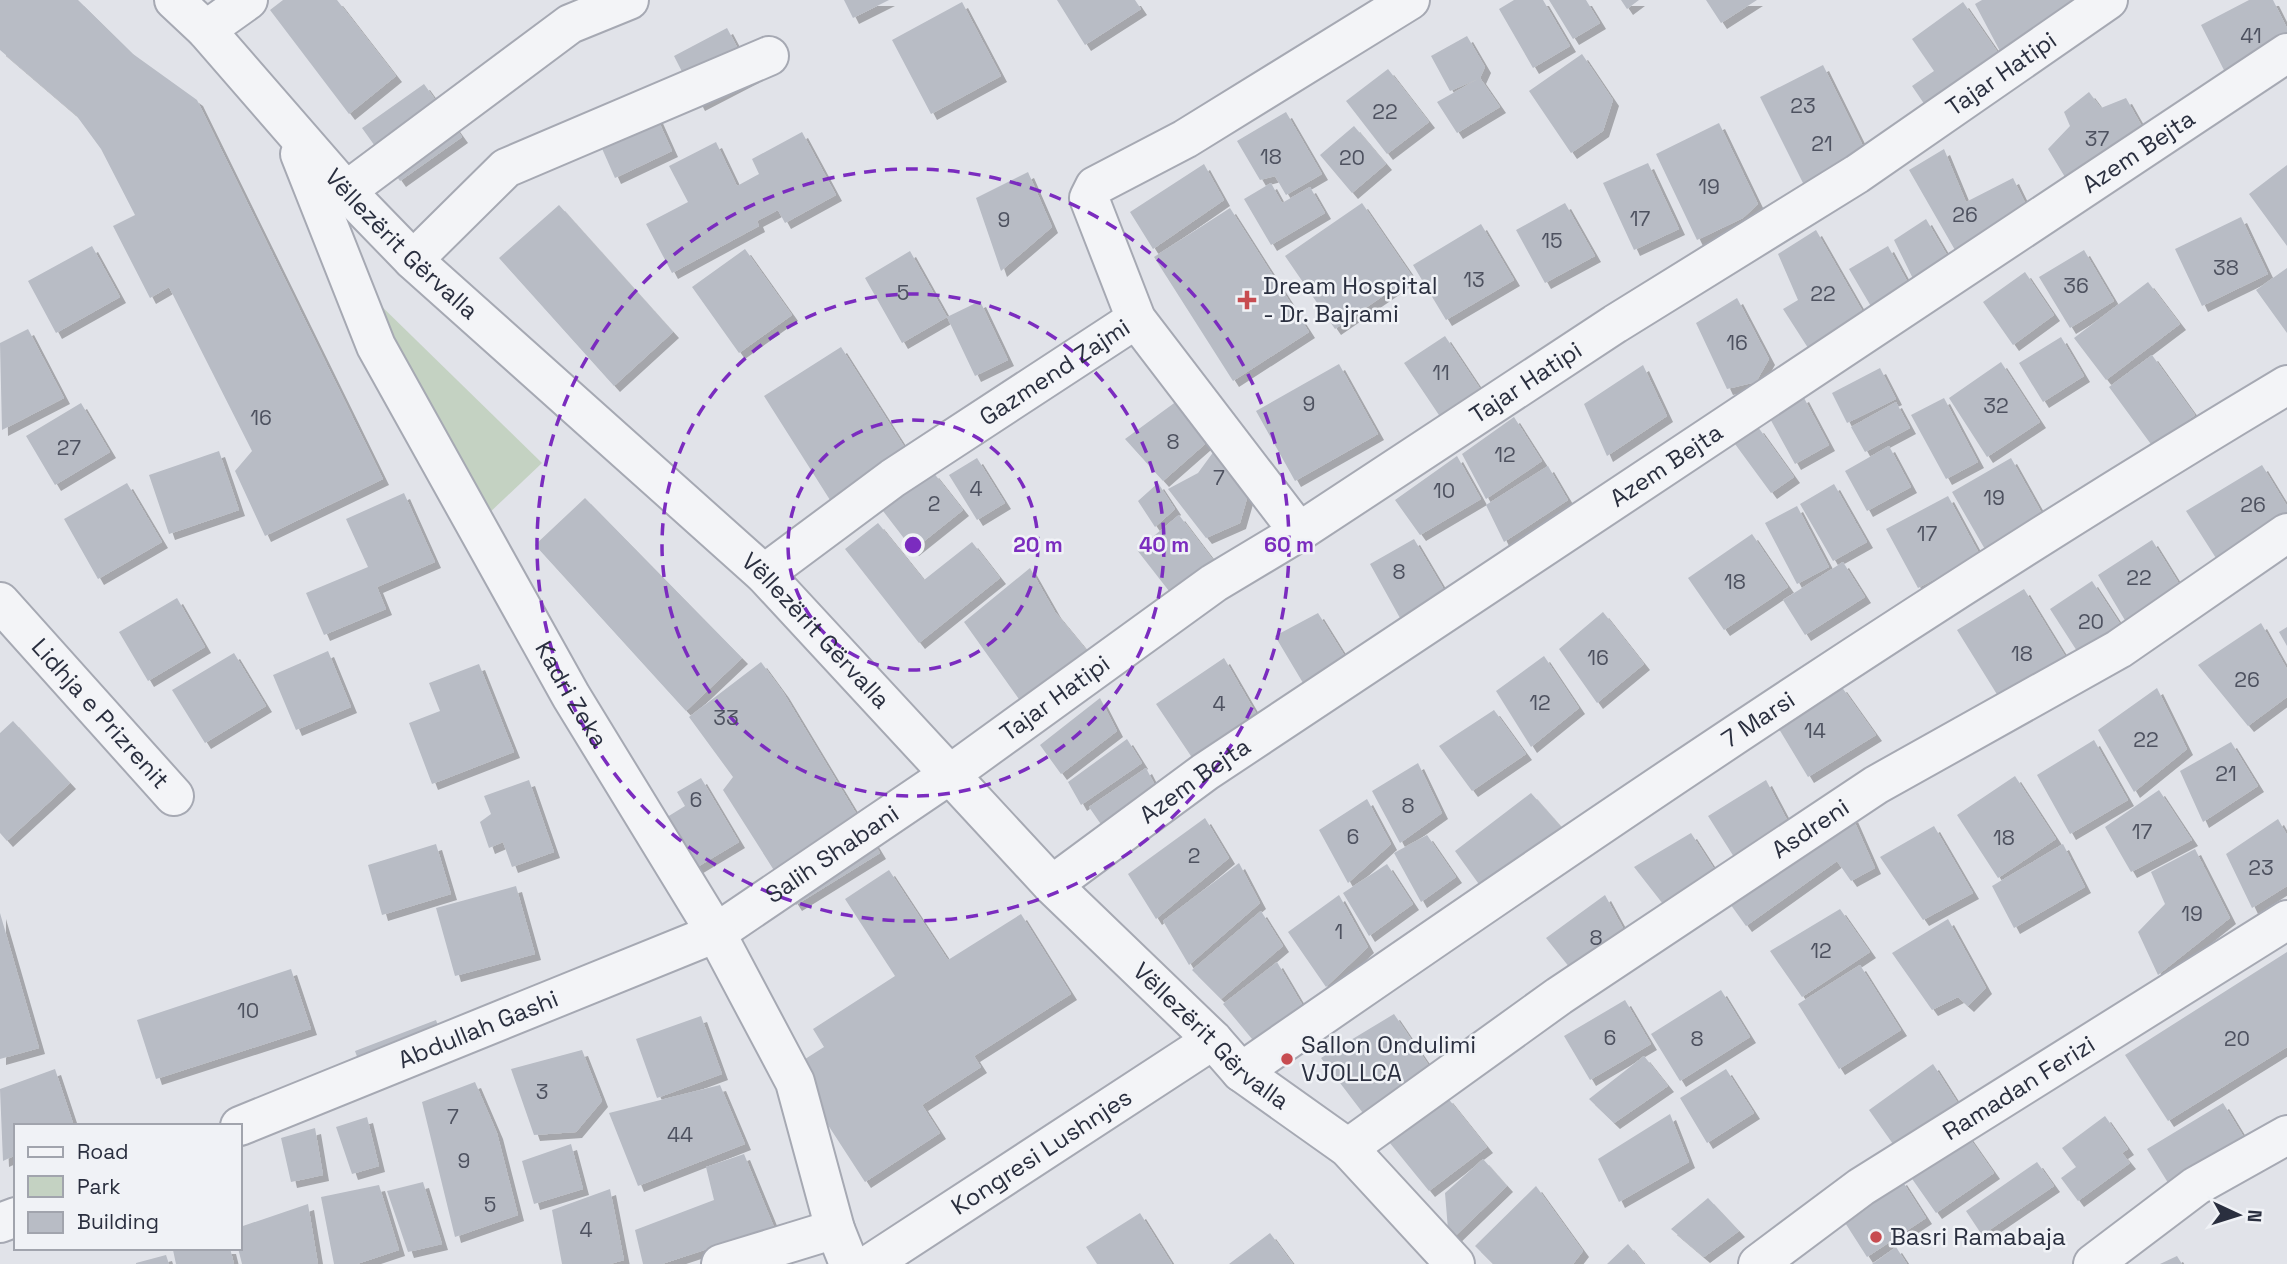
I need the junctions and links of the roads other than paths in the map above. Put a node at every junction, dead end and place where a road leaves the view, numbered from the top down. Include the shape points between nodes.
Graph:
1 (174, 0) edge
2 (248, 0) edge
3 (629, 0) edge
4 (1410, 0) edge
5 (2108, 0) edge
6 (206, 30) junction
7 (2287, 53) edge
8 (769, 56) dead end
9 (288, 123) junction
10 (346, 191) junction
11 (413, 260) junction
12 (1136, 319) junction
13 (2287, 385) edge
14 (1299, 532) junction
15 (2287, 533) edge
16 (764, 574) junction
17 (0, 602) edge
18 (949, 775) junction
19 (174, 796) dead end
20 (1052, 885) junction
21 (2287, 920) edge
22 (716, 933) junction
23 (1213, 1040) junction
24 (1241, 1072) junction
25 (242, 1125) edge
26 (2287, 1135) edge
27 (1348, 1148) junction
28 (835, 1228) junction
29 (720, 1264) edge
30 (849, 1264) edge
31 (870, 1264) edge
32 (1455, 1264) edge
33 (1758, 1264) edge
34 (2093, 1264) edge

1 - 6 street, Vëllezërit Gërvalla
2 - 6 street
3 - 10 street via 570,24
4 - 12 street, Gazmend Zajmi via 1185,139 1095,186 1089,198
5 - 14 street, Tajar Hatipi via 1857,174 1615,324
6 - 9 street, Vëllezërit Gërvalla
7 - 20 street, Azem Bejta via 1205,772
8 - 11 street via 506,168
9 - 10 street, Vëllezërit Gërvalla
9 - 22 street, Kadri Zeka via 376,346 571,696
10 - 11 street, Vëllezërit Gërvalla
11 - 16 street, Vëllezërit Gërvalla
12 - 14 street
12 - 16 street, Gazmend Zajmi via 893,478
13 - 24 street, 7 Marsi via 2096,499 1608,818
14 - 18 street, Tajar Hatipi via 1214,583
15 - 27 street, Asdreni via 2119,649 1876,785 1559,996
16 - 18 street, Vëllezërit Gërvalla
17 - 19 street, Lidhja e Prizrenit
18 - 20 street, Vëllezërit Gërvalla
18 - 22 street, Salih Shabani
20 - 23 street, Vëllezërit Gërvalla
21 - 33 street, Ramadan Ferizi via 1861,1187
22 - 25 street, Abdullah Gashi
22 - 28 street, Kadri Zeka via 794,1082
23 - 24 street, Vëllezërit Gërvalla
23 - 31 street, Kongresi Lushnjes
24 - 27 street, Vëllezërit Gërvalla
26 - 34 street via 2196,1186
27 - 32 street, Vëllezërit Gërvalla
28 - 29 street
28 - 30 street, Kadri Zeka

